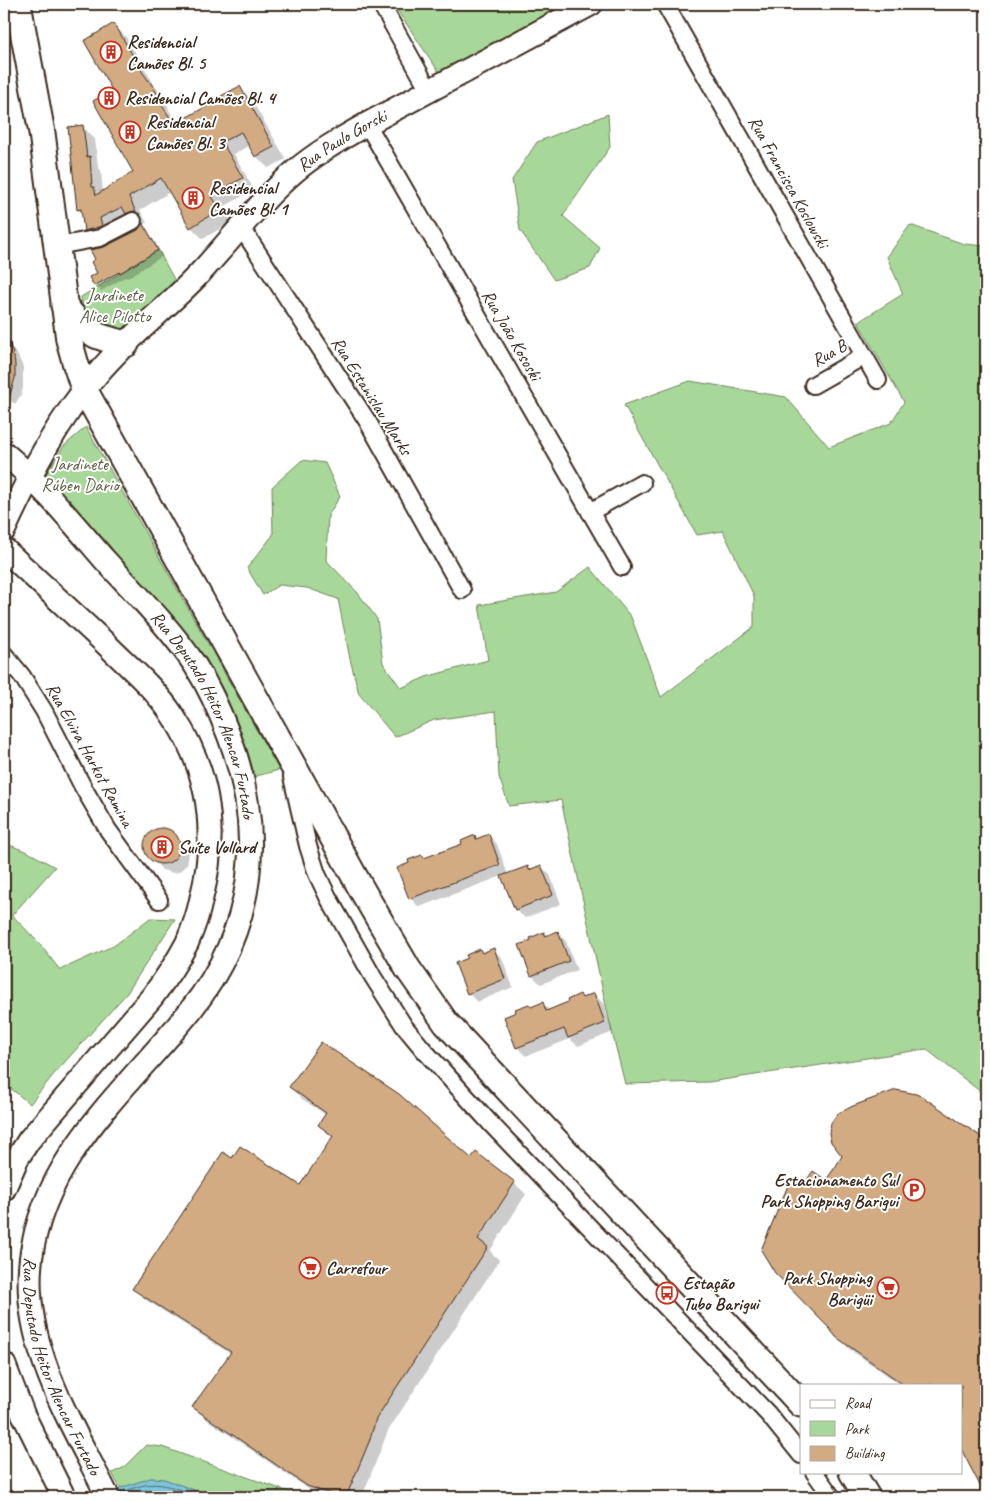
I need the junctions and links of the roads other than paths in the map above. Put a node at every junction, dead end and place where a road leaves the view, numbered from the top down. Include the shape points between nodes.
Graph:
1 (18, 4) edge
2 (381, 4) edge
3 (591, 4) edge
4 (665, 4) edge
5 (429, 90) junction
6 (367, 124) junction
7 (133, 221) dead end
8 (241, 227) junction
9 (57, 246) junction
10 (64, 305) junction
11 (126, 344) junction
12 (864, 356) junction
13 (878, 380) dead end
14 (813, 384) dead end
15 (84, 389) junction
16 (4, 453) edge
17 (28, 479) junction
18 (642, 483) dead end
19 (590, 512) junction
20 (4, 530) edge
21 (4, 548) edge
22 (622, 567) dead end
23 (462, 590) dead end
24 (4, 654) edge
25 (288, 757) junction
26 (159, 900) dead end
27 (4, 1190) edge
28 (4, 1364) edge
29 (800, 1403) edge
30 (800, 1454) edge
31 (815, 1474) edge
32 (853, 1474) edge
33 (62, 1493) edge
34 (108, 1497) edge
35 (832, 1497) edge
36 (867, 1497) edge

1 - 9 main road via 42,133
2 - 5 street
3 - 5 street, Rua Paulo Gorski
4 - 12 street, Rua Francisca Koslowski
5 - 6 street, Rua Paulo Gorski
6 - 8 street, Rua Paulo Gorski via 296,171
6 - 19 street, Rua João Kososki
7 - 9 street via 100,238
8 - 11 street, Rua Paulo Gorski via 182,292
8 - 23 street, Rua Estanislau Marks via 368,422
9 - 10 main road
10 - 11 main road via 89,333
10 - 15 main road via 69,340
11 - 15 street, Rua Paulo Gorski
12 - 13 street, Rua Francisca Koslowski
12 - 14 street, Rua B
15 - 17 street, Rua Paulo Gorski via 58,426
15 - 25 main road
16 - 17 street, Rua Deputado Heitor Alencar Furtado
17 - 20 street, Rua Paulo Gorski
17 - 34 street, Rua Deputado Heitor Alencar Furtado via 166,627 196,666 234,749 251,826 246,897 222,963 206,991 72,1151 56,1178 34,1236 31,1291 38,1340 54,1388
18 - 19 street
19 - 22 street, Rua João Kososki
21 - 27 street, Rua Deputado Heitor Alencar Furtado via 139,676 173,715 200,769 211,833 209,863 197,917 170,973 29,1140
24 - 26 street, Rua Elvira Harkot Ramina via 44,711 104,823
25 - 29 main road via 397,952 446,1023
25 - 30 street via 317,874 373,977 404,1026 491,1124 768,1414
28 - 33 street via 23,1414
31 - 35 street
32 - 36 main road

